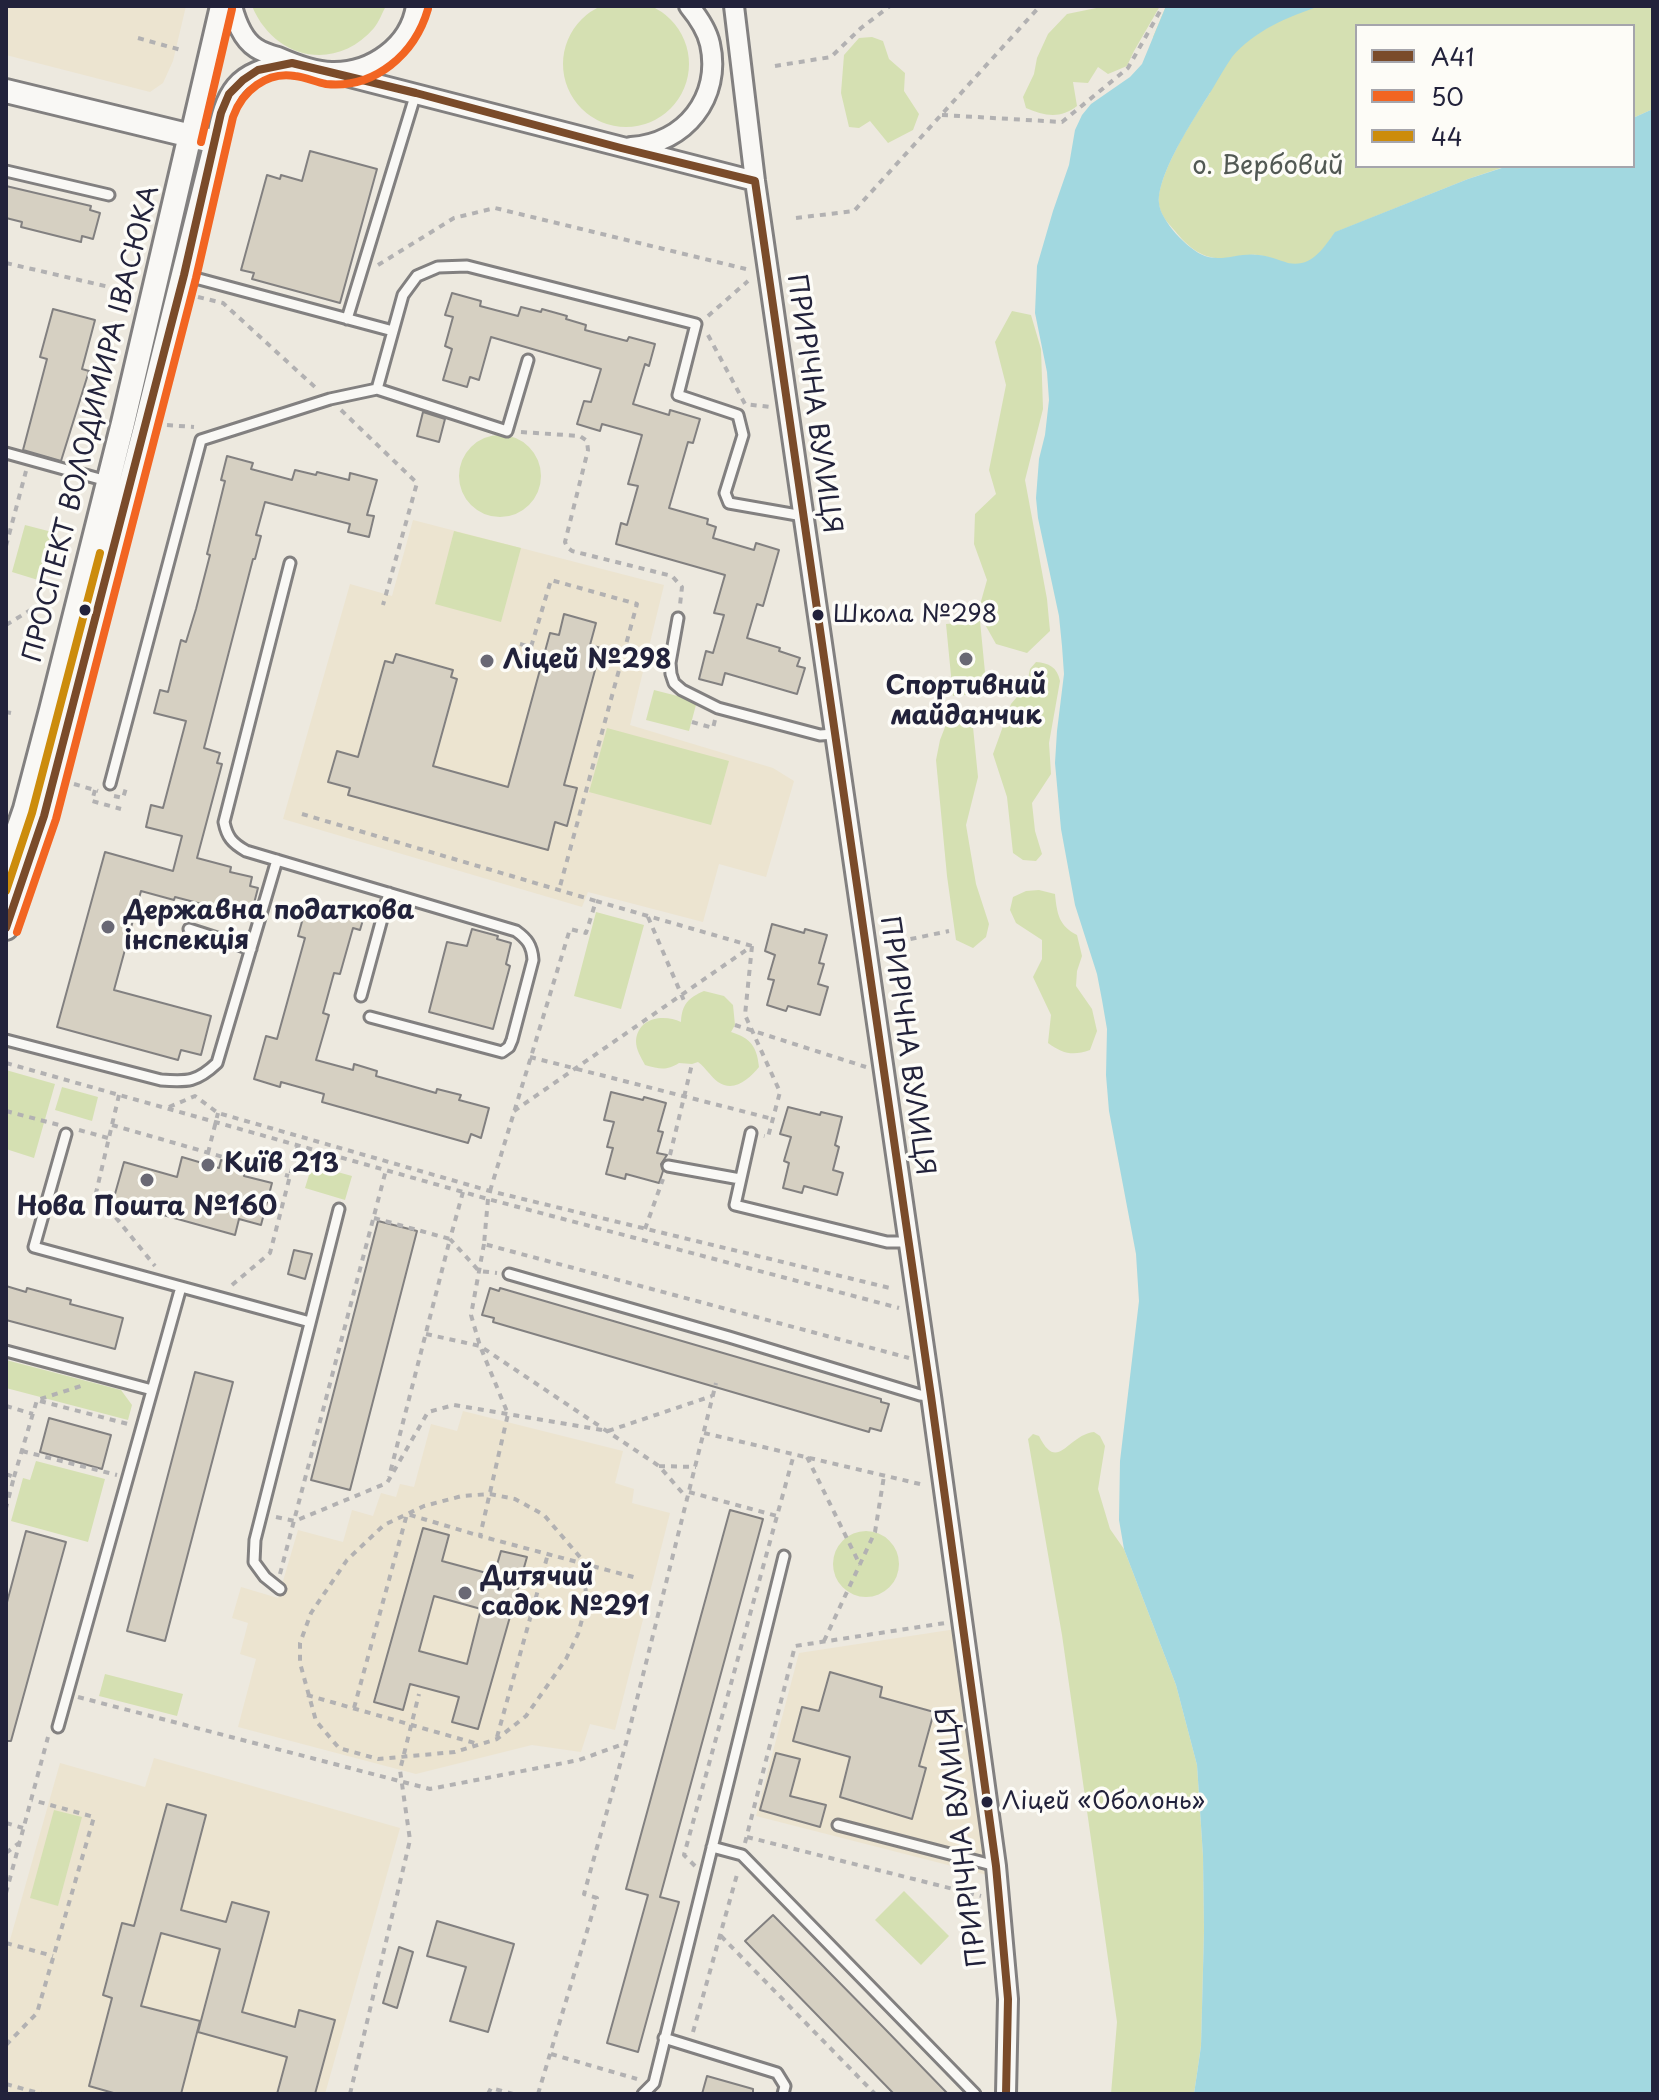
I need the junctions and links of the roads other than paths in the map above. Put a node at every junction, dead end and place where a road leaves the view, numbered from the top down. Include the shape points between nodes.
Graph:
1 (220, 6) edge
2 (232, 6) edge
3 (416, 6) edge
4 (689, 6) edge
5 (734, 6) edge
6 (292, 63) junction
7 (330, 72) junction
8 (6, 91) edge
9 (416, 93) junction
10 (190, 135) junction
11 (216, 142) junction
12 (621, 148) junction
13 (6, 171) edge
14 (755, 181) junction
15 (109, 195) dead end
16 (184, 275) junction
17 (347, 319) junction
18 (393, 331) junction
19 (528, 360) dead end
20 (377, 389) junction
21 (6, 453) edge
22 (107, 481) junction
23 (803, 516) junction
24 (290, 563) dead end
25 (678, 618) road end
26 (835, 734) junction
27 (110, 784) dead end
28 (277, 860) junction
29 (6, 864) edge
30 (389, 893) junction
31 (6, 928) edge
32 (189, 929) dead end
33 (251, 949) junction
34 (361, 996) dead end
35 (370, 1017) dead end
36 (6, 1040) edge
37 (751, 1133) road end
38 (66, 1134) dead end
39 (668, 1166) road end
40 (740, 1179) junction
41 (339, 1209) dead end
42 (908, 1242) junction
43 (509, 1274) road end
44 (181, 1287) junction
45 (310, 1322) junction
46 (6, 1351) edge
47 (152, 1390) junction
48 (931, 1396) junction
49 (784, 1556) dead end
50 (279, 1588) road end
51 (58, 1727) dead end
52 (838, 1825) dead end
53 (712, 1847) junction
54 (996, 1866) junction
55 (664, 2038) junction
56 (643, 2094) edge
57 (783, 2094) edge
58 (975, 2094) edge
59 (1006, 2094) edge

1 - 10 street
2 - 6 street via 244,36 256,48
3 - 7 street via 404,37 384,57 359,69
4 - 12 street via 710,42 713,69 707,95 673,136 648,146
5 - 14 street, ПРИРІЧНА ВУЛИЦЯ
6 - 7 street
6 - 11 street via 258,70 229,94
7 - 9 street
8 - 10 street
9 - 12 street
9 - 17 lane
10 - 11 street
10 - 22 street, ПРОСПЕКТ ВОЛОДИМИРА ІВАСЮКА
11 - 16 street, ПРОСПЕКТ ВОЛОДИМИРА ІВАСЮКА
12 - 14 street
13 - 15 lane
14 - 23 street, ПРИРІЧНА ВУЛИЦЯ
16 - 17 lane
16 - 31 street, ПРОСПЕКТ ВОЛОДИМИРА ІВАСЮКА via 44,816
17 - 18 lane
18 - 20 lane
18 - 23 lane via 403,295 417,276 438,267 467,266 696,324 678,395 738,415 743,435 725,493 729,503
19 - 20 lane via 507,431
20 - 27 lane via 201,440
21 - 22 lane
22 - 29 street, ПРОСПЕКТ ВОЛОДИМИРА ІВАСЮКА via 25,809
23 - 26 street, ПРИРІЧНА ВУЛИЦЯ
24 - 28 lane via 224,822 235,844
25 - 26 lane via 670,663 674,683 682,690 718,708 820,735
26 - 42 street, ПРИРІЧНА ВУЛИЦЯ
28 - 30 lane
28 - 33 lane
30 - 34 lane
30 - 35 lane via 516,931 532,948 533,960 512,1040 502,1052
32 - 33 lane
33 - 36 lane via 217,1063 204,1076 187,1082 161,1080
37 - 40 lane
38 - 44 lane via 34,1247
39 - 40 lane
40 - 42 lane via 735,1205 887,1242
41 - 45 lane
42 - 48 street, ПРИРІЧНА ВУЛИЦЯ
43 - 48 lane
44 - 45 lane
44 - 47 lane
45 - 50 lane via 255,1540 254,1562
46 - 47 lane
47 - 51 lane
48 - 54 street, ПРИРІЧНА ВУЛИЦЯ
49 - 53 lane
52 - 54 lane
53 - 55 lane
53 - 58 lane via 742,1855
54 - 59 street, ПРИРІЧНА ВУЛИЦЯ via 1008,1999
55 - 56 lane via 654,2083
55 - 57 lane via 777,2073 785,2086

